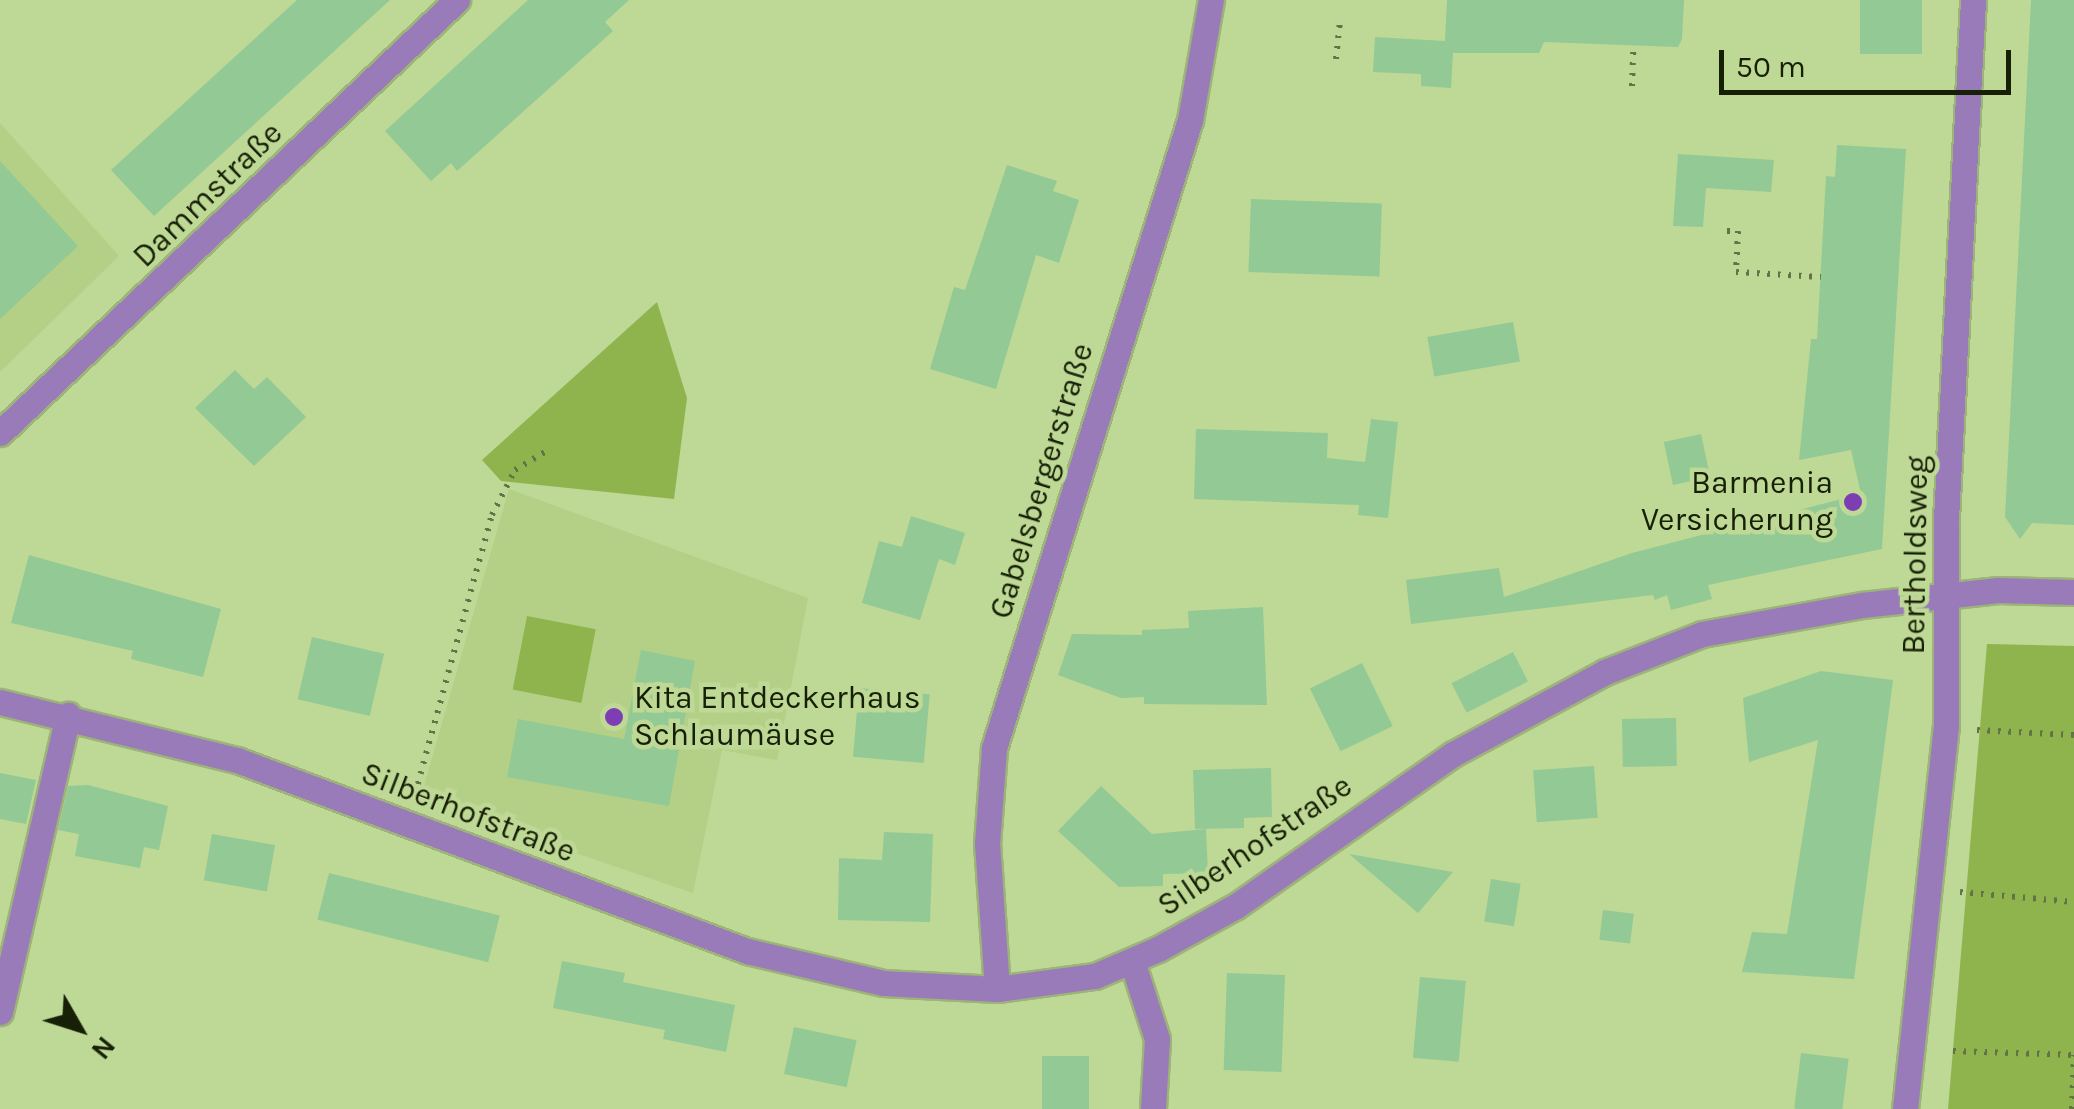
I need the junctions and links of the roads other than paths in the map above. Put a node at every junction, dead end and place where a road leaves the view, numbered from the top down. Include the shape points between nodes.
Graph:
1 (457, 0) edge
2 (1212, 0) edge
3 (1972, 0) edge
4 (0, 433) edge
5 (2074, 592) edge
6 (1944, 596) junction
7 (0, 702) edge
8 (68, 715) junction
9 (1132, 961) junction
10 (996, 989) junction
11 (0, 1012) edge
12 (1153, 1109) edge
13 (1905, 1109) edge

1 - 4 street, Dammstraße
2 - 10 street, Gabelsbergerstraße via 1190,120 994,748 988,844
3 - 6 street, Bertholdsweg
5 - 6 street, Silberhofstraße
6 - 9 street, Silberhofstraße via 1728,625 1605,672 1412,780 1236,906
6 - 13 street, Bertholdsweg via 1946,725
7 - 8 street, Silberhofstraße
8 - 10 street, Silberhofstraße via 237,760 747,951 883,983
8 - 11 street
9 - 10 street, Silberhofstraße via 1095,976
9 - 12 street via 1157,1039

